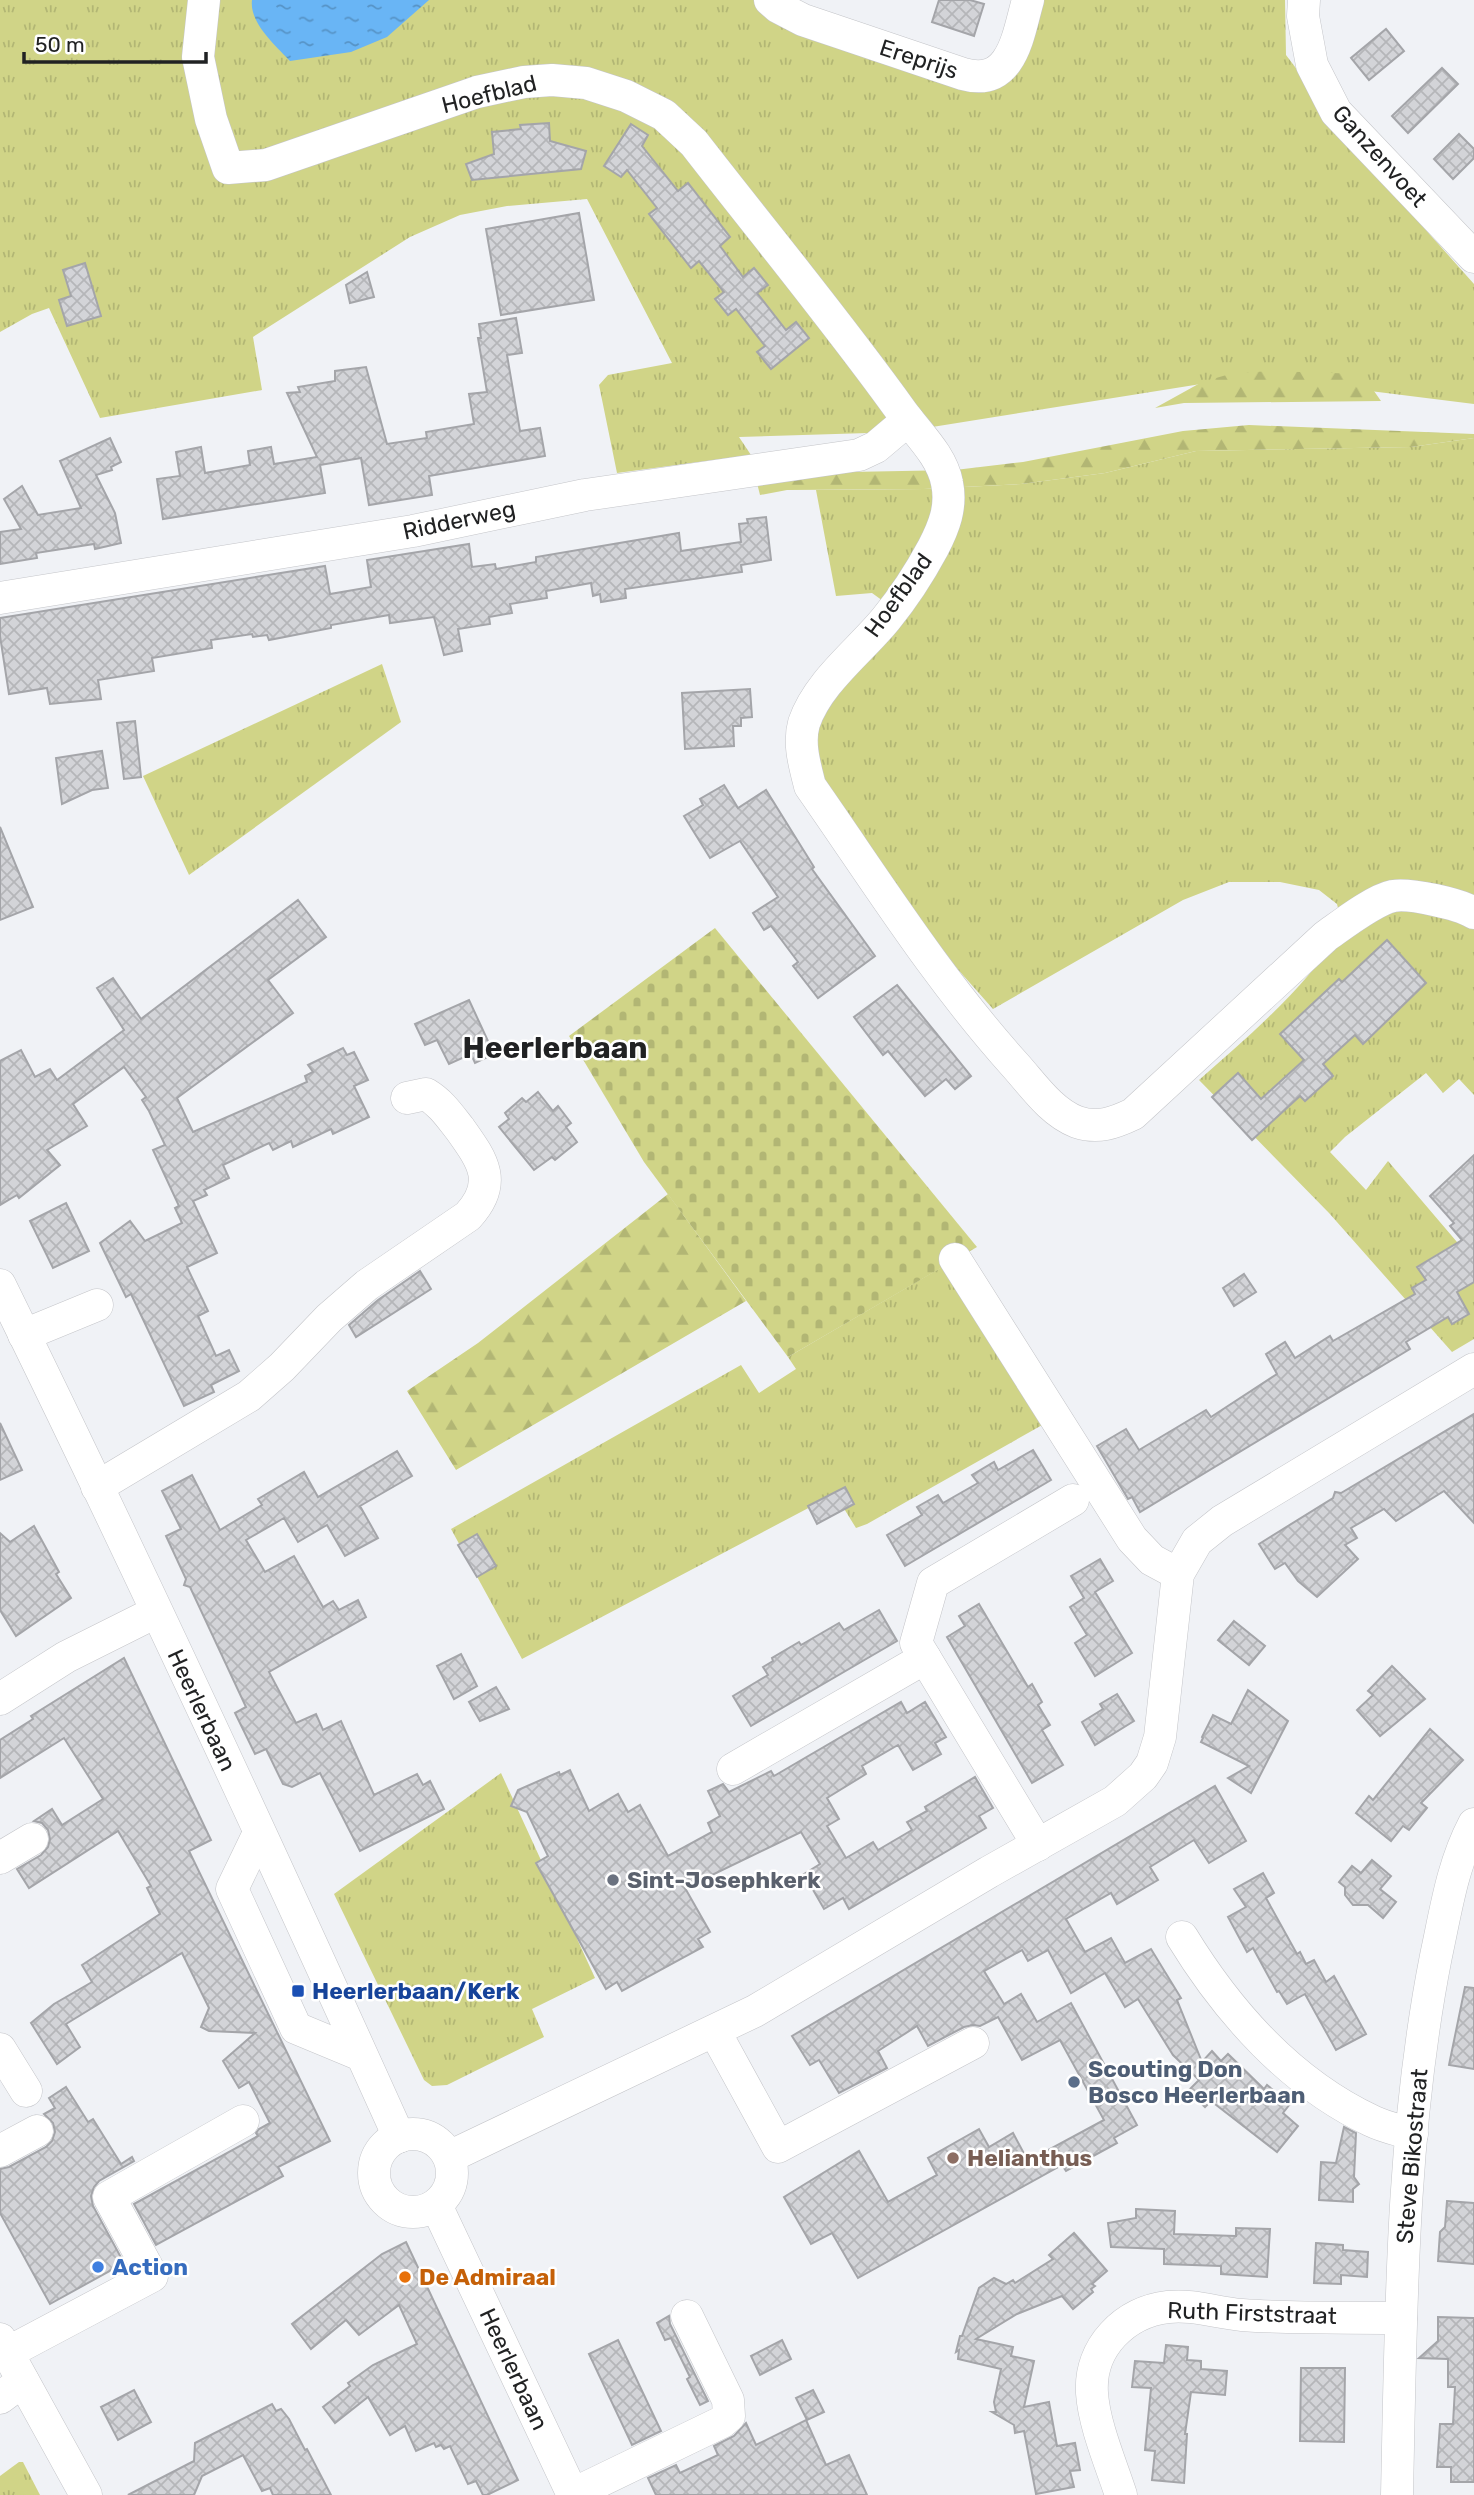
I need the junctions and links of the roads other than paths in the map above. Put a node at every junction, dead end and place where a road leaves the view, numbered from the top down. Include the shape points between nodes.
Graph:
1 (204, 0) edge
2 (770, 0) edge
3 (1028, 0) edge
4 (1304, 0) edge
5 (1474, 257) edge
6 (908, 420) junction
7 (0, 598) edge
8 (1474, 913) edge
9 (407, 1098) dead end
10 (955, 1259) dead end
11 (0, 1285) edge
12 (97, 1305) dead end
13 (24, 1335) junction
14 (1474, 1369) edge
15 (97, 1488) junction
16 (1086, 1493) junction
17 (1178, 1574) junction
18 (156, 1612) junction
19 (925, 1658) junction
20 (0, 1699) edge
21 (733, 1769) dead end
22 (1474, 1824) edge
23 (259, 1833) junction
24 (32, 1839) dead end
25 (1038, 1845) junction
26 (0, 1858) edge
27 (1182, 1937) dead end
28 (715, 2032) junction
29 (972, 2043) dead end
30 (0, 2049) edge
31 (361, 2055) junction
32 (26, 2091) dead end
33 (243, 2121) dead end
34 (37, 2131) dead end
35 (1412, 2134) junction
36 (399, 2137) junction
37 (0, 2151) edge
38 (449, 2157) junction
39 (436, 2205) junction
40 (688, 2316) dead end
41 (1401, 2318) junction
42 (4, 2346) edge
43 (11, 2390) edge
44 (86, 2495) edge
45 (573, 2495) edge
46 (1121, 2495) edge
47 (1398, 2495) edge

1 - 6 street, Hoefblad via 198,57 228,168 266,165 477,92 524,82 586,83 664,115 694,143
2 - 3 street, Ereprijs via 803,20 981,77 997,71 1011,55
4 - 5 street, Ganzenvoet via 1312,65 1336,112
6 - 7 street, Ridderweg via 859,455 585,495 412,531
6 - 8 street, Hoefblad via 939,461 950,507 938,540 903,597 811,709 801,740 804,764 810,786 928,959 1059,1113 1091,1125 1115,1123 1133,1114 1326,936 1394,896 1464,906
9 - 15 street via 426,1094 436,1100 480,1157 486,1182 477,1207 367,1285 249,1396
10 - 16 street
11 - 13 street, Heerlerbaan
12 - 13 street
13 - 15 street, Heerlerbaan
14 - 17 street via 1223,1521 1197,1541
15 - 18 street, Heerlerbaan
16 - 17 street via 1152,1560
16 - 19 street via 933,1583 916,1643
17 - 25 street via 1160,1737 1152,1763 1115,1801
18 - 20 street via 66,1657
18 - 23 street, Heerlerbaan
19 - 21 street
19 - 25 street
22 - 35 street, Steve Bikostraat via 1452,1877 1427,2005
23 - 31 street, Heerlerbaan
23 - 31 street via 232,1889 296,2028
24 - 26 street
25 - 28 street
27 - 35 street via 1224,1999 1302,2077 1374,2123
28 - 29 street via 778,2147
28 - 38 street
30 - 32 street
31 - 36 street, Heerlerbaan
33 - 42 street via 109,2197 152,2276
34 - 37 street
35 - 41 street, Steve Bikostraat
36 - 38 street via 410,2134 433,2139
36 - 39 street via 384,2147 375,2163 378,2191 399,2210 418,2212
38 - 39 street via 451,2183
39 - 45 street, Heerlerbaan
40 - 45 street via 728,2400 729,2416
41 - 46 street, Ruth Firststraat via 1238,2315 1171,2307 1129,2319 1105,2342 1092,2391
41 - 47 street, Steve Bikostraat
42 - 43 street
43 - 44 street

